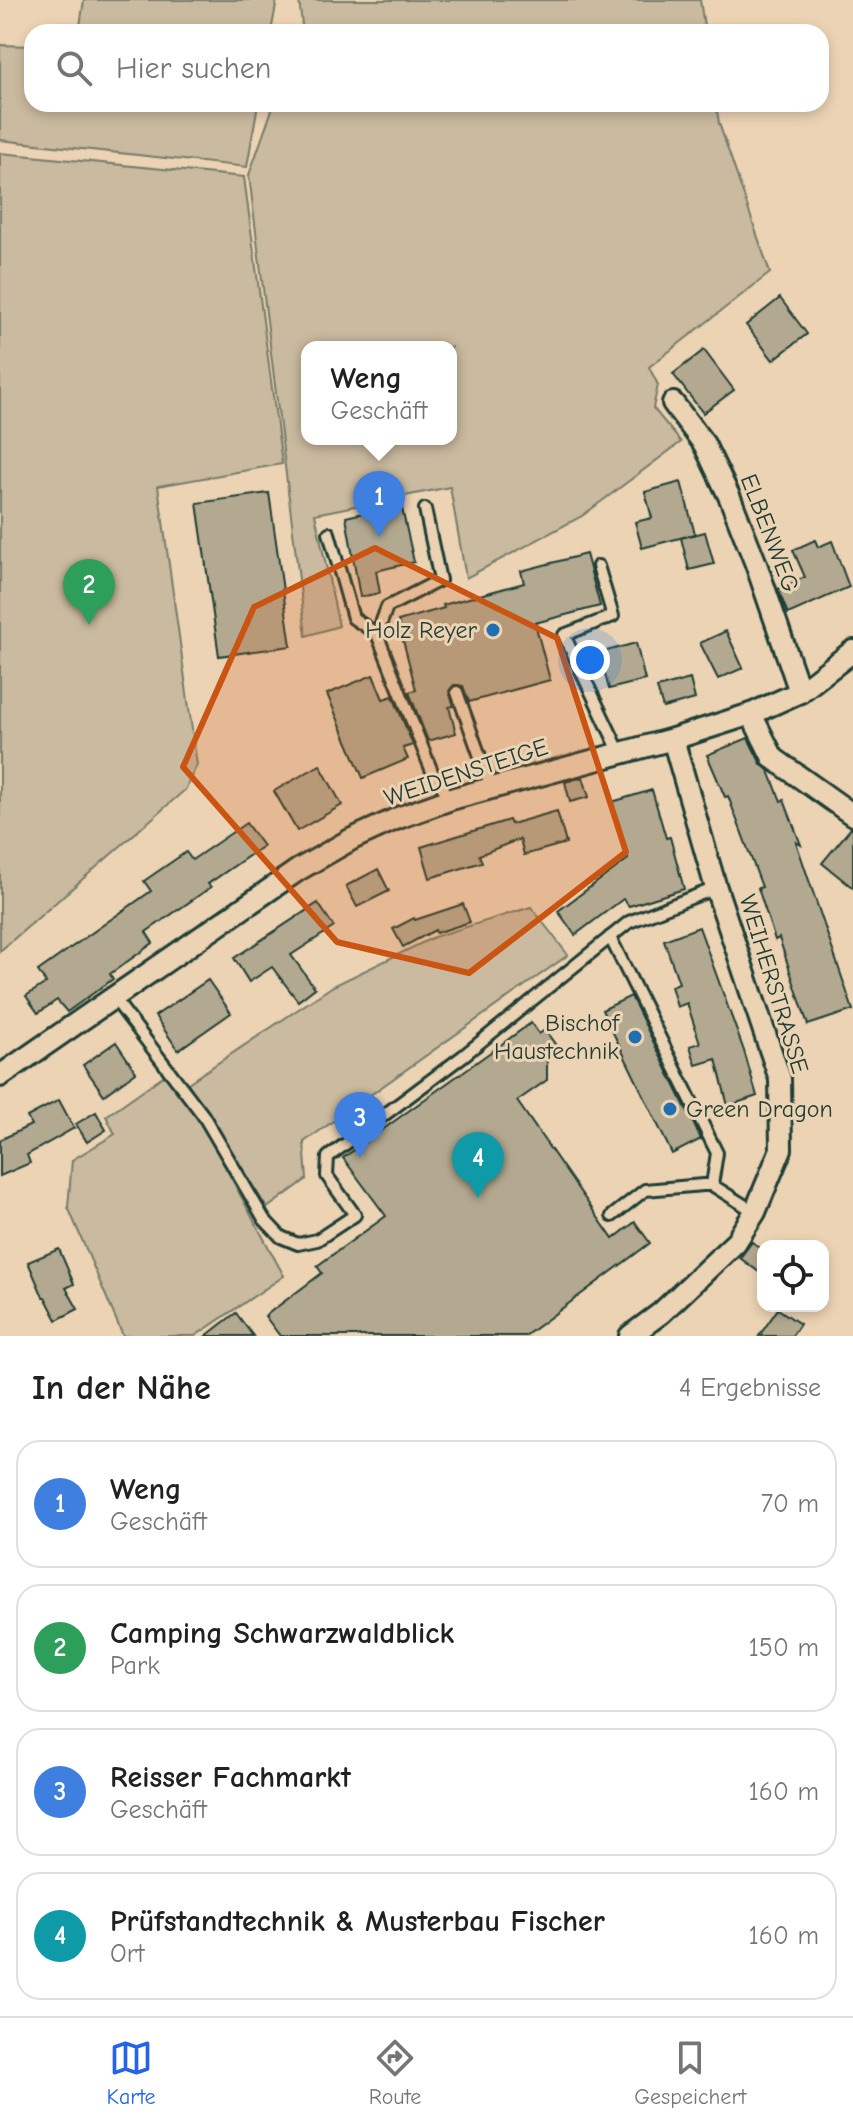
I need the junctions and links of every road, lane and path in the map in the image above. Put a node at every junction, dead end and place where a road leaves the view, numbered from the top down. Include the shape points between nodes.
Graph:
1 (673, 403) dead end
2 (425, 509) dead end
3 (329, 533) dead end
4 (598, 566) dead end
5 (377, 634) junction
6 (853, 651) edge
7 (457, 692) dead end
8 (800, 692) junction
9 (751, 714) junction
10 (673, 739) junction
11 (620, 753) junction
12 (491, 787) junction
13 (451, 799) junction
14 (853, 815) edge
15 (716, 888) junction
16 (610, 937) junction
17 (113, 997) junction
18 (0, 1076) edge
19 (712, 1185) junction
20 (755, 1212) junction
21 (612, 1216) dead end
22 (630, 1336) edge

1 - 8 street, ELBENWEG via 704,444 730,498
2 - 5 lane via 440,580 387,607
3 - 5 lane via 353,618
4 - 11 lane via 613,616 564,635
5 - 13 lane via 433,774
6 - 8 street, WEIDENSTEIGE
7 - 12 lane
8 - 9 street, WEIDENSTEIGE
9 - 10 street, WEIDENSTEIGE
9 - 14 street via 773,758
10 - 11 street, WEIDENSTEIGE
10 - 15 street, WEIHERSTRASSE
11 - 12 street, WEIDENSTEIGE
12 - 13 street, WEIDENSTEIGE
13 - 17 street, WEIDENSTEIGE via 398,818 311,862
15 - 16 lane via 629,922
15 - 20 street, WEIHERSTRASSE via 780,1079 781,1149
16 - 17 lane via 328,1157 327,1176 355,1215 317,1240 298,1244 281,1237 264,1219 203,1115
16 - 19 lane via 717,1153
17 - 18 street, WEIDENSTEIGE
19 - 20 lane
19 - 21 lane via 645,1190
20 - 22 street, WEIHERSTRASSE via 735,1243

